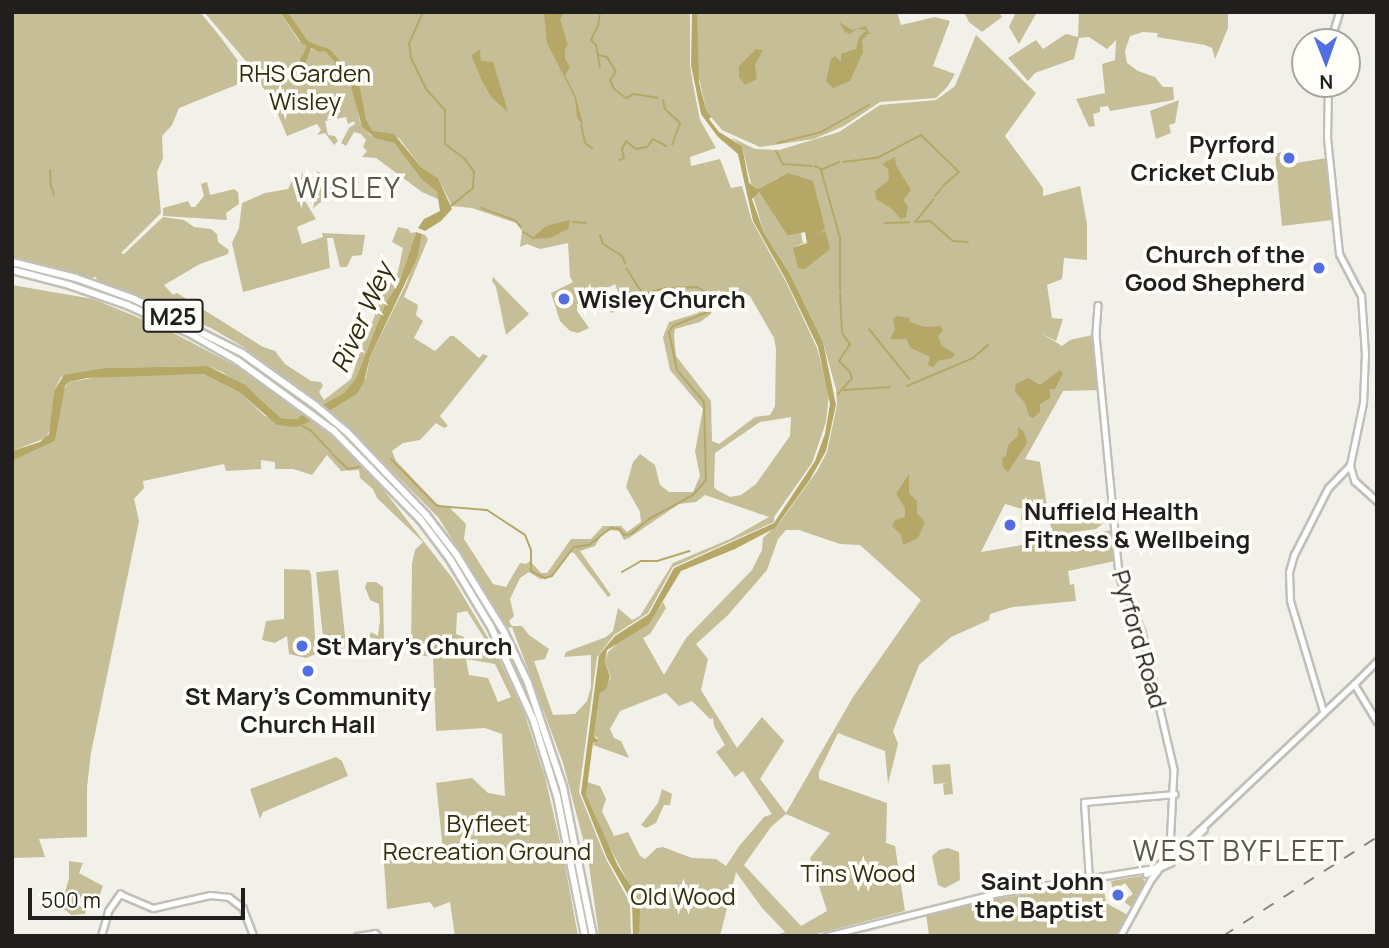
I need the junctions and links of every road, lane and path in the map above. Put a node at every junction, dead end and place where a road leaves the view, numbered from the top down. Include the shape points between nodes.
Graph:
1 (1328, 98) edge
2 (12, 262) edge
3 (12, 270) edge
4 (1098, 305) dead end
5 (322, 416) junction
6 (1350, 465) junction
7 (1340, 474) junction
8 (1355, 481) junction
9 (1377, 501) edge
10 (1377, 661) edge
11 (1354, 684) junction
12 (1323, 711) junction
13 (1377, 722) edge
14 (1175, 794) junction
15 (1175, 852) junction
16 (1149, 873) junction
17 (1089, 881) junction
18 (101, 936) edge
19 (254, 936) edge
20 (357, 936) edge
21 (378, 936) edge
22 (585, 936) edge
23 (593, 936) edge
24 (826, 936) edge
25 (1120, 936) edge

1 - 6 street via 1327,138 1339,254 1359,289 1365,354 1363,403
2 - 5 highway, M25 via 86,282 168,314 242,353 316,406
3 - 5 highway, M25 via 98,294 166,321
4 - 14 street, Pyrford Road via 1096,335 1119,576 1155,681
5 - 22 highway, M25 via 420,519 450,559 510,663 557,796
5 - 23 highway, M25 via 378,462 456,554 503,630 528,683 563,787
6 - 7 street
6 - 8 street
7 - 8 street
7 - 12 street via 1310,521 1294,555 1289,580 1290,601
8 - 9 street
10 - 11 street
11 - 12 main road
11 - 13 main road
12 - 15 main road
14 - 15 street, Pyrford Road
14 - 17 street via 1084,802
15 - 16 main road
15 - 16 main road
16 - 17 main road
16 - 25 street
17 - 24 main road via 993,894
18 - 19 street via 108,911 120,894 153,908 210,895 229,897 243,908
20 - 21 street

